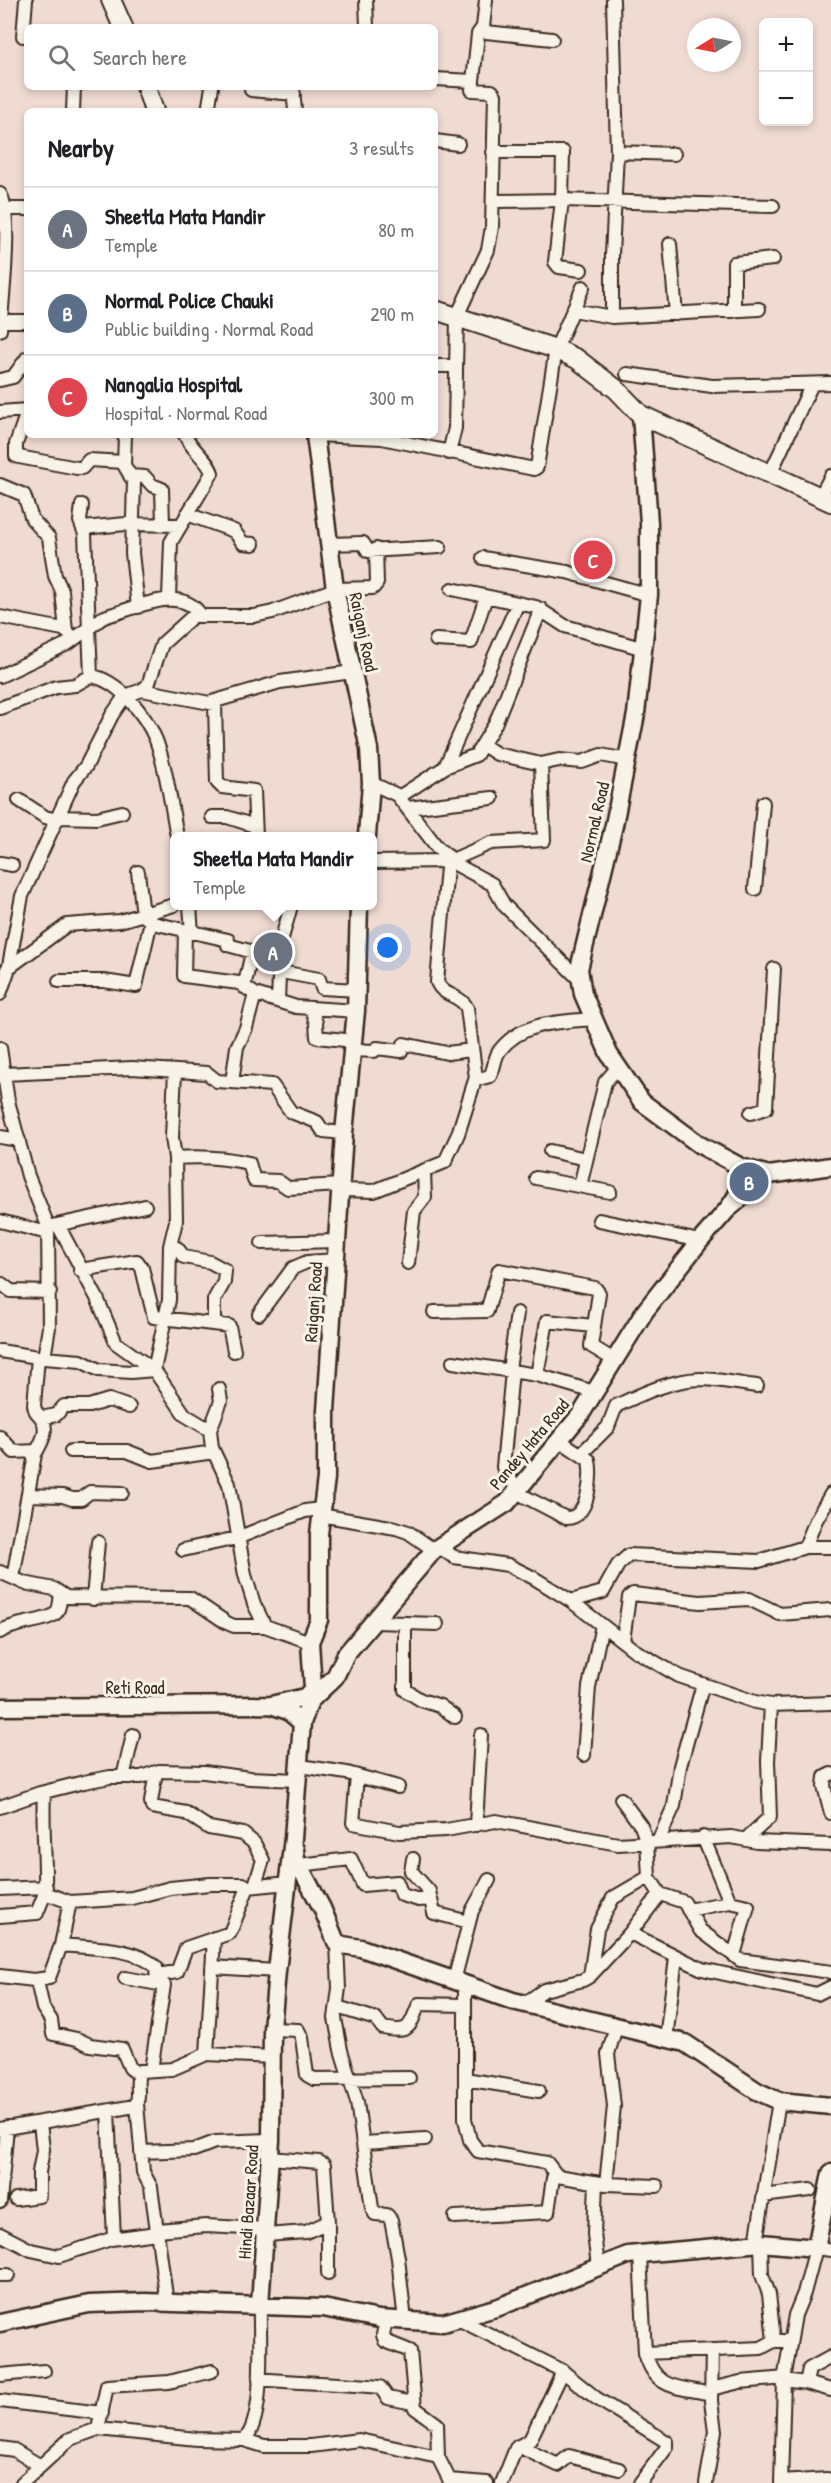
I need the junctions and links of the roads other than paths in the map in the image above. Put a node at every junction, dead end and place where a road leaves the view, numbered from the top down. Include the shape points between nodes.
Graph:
1 (26, 0) edge
2 (111, 0) edge
3 (123, 0) edge
4 (366, 0) edge
5 (486, 0) edge
6 (613, 0) edge
7 (122, 24) edge
8 (128, 24) edge
9 (367, 24) edge
10 (483, 27) junction
11 (23, 36) dead end
12 (552, 39) dead end
13 (438, 79) edge
14 (473, 81) junction
15 (74, 90) edge
16 (212, 90) edge
17 (251, 90) dead end
18 (293, 91) edge
19 (73, 108) edge
20 (208, 108) edge
21 (295, 108) edge
22 (438, 141) edge
23 (458, 144) dead end
24 (494, 152) junction
25 (617, 152) junction
26 (674, 154) dead end
27 (0, 194) edge
28 (562, 200) junction
29 (493, 201) junction
30 (616, 201) junction
31 (773, 206) dead end
32 (24, 208) edge
33 (5, 209) junction
34 (670, 244) dead end
35 (773, 259) dead end
36 (581, 270) dead end
37 (583, 287) dead end
38 (759, 309) dead end
39 (573, 310) junction
40 (734, 310) junction
41 (438, 311) edge
42 (676, 314) junction
43 (456, 316) junction
44 (612, 317) junction
45 (0, 321) edge
46 (24, 321) edge
47 (0, 330) edge
48 (556, 349) junction
49 (24, 362) edge
50 (438, 366) edge
51 (456, 366) junction
52 (627, 374) dead end
53 (0, 380) edge
54 (831, 383) edge
55 (812, 384) junction
56 (24, 411) edge
57 (0, 412) edge
58 (641, 415) junction
59 (24, 420) edge
60 (125, 438) edge
61 (186, 438) edge
62 (315, 438) edge
63 (382, 438) edge
64 (449, 453) junction
65 (124, 462) junction
66 (770, 474) junction
67 (129, 476) junction
68 (831, 476) edge
69 (0, 485) edge
70 (826, 500) edge
71 (82, 506) dead end
72 (184, 519) junction
73 (131, 524) junction
74 (163, 524) junction
75 (83, 528) junction
76 (253, 544) dead end
77 (328, 544) junction
78 (440, 547) dead end
79 (376, 549) junction
80 (483, 558) dead end
81 (335, 589) junction
82 (452, 589) dead end
83 (649, 595) junction
84 (486, 597) junction
85 (169, 598) junction
86 (518, 603) junction
87 (138, 607) junction
88 (541, 609) junction
89 (200, 615) junction
90 (0, 617) edge
91 (91, 628) junction
92 (71, 635) junction
93 (436, 640) dead end
94 (91, 645) junction
95 (644, 649) junction
96 (351, 672) junction
97 (0, 676) edge
98 (92, 676) junction
99 (142, 690) junction
100 (125, 696) junction
101 (212, 702) junction
102 (0, 708) edge
103 (483, 745) junction
104 (627, 760) junction
105 (541, 764) junction
106 (445, 767) junction
107 (370, 783) junction
108 (399, 797) junction
109 (492, 798) dead end
110 (19, 800) dead end
111 (764, 803) dead end
112 (408, 808) junction
113 (122, 812) dead end
114 (212, 817) dead end
115 (58, 819) junction
116 (256, 831) edge
117 (176, 832) edge
118 (367, 832) edge
119 (449, 859) junction
120 (377, 862) edge
121 (138, 872) dead end
122 (755, 889) dead end
123 (170, 907) edge
124 (190, 910) edge
125 (290, 910) edge
126 (359, 910) edge
127 (147, 918) junction
128 (188, 932) junction
129 (252, 952) junction
130 (277, 965) junction
131 (4, 969) edge
132 (774, 969) dead end
133 (59, 981) dead end
134 (581, 981) junction
135 (244, 987) junction
136 (322, 988) junction
137 (358, 990) junction
138 (0, 994) edge
139 (255, 994) junction
140 (278, 1001) junction
141 (315, 1009) junction
142 (356, 1011) junction
143 (594, 1019) junction
144 (353, 1046) junction
145 (0, 1048) edge
146 (472, 1050) junction
147 (618, 1067) junction
148 (175, 1071) junction
149 (4, 1074) junction
150 (476, 1078) junction
151 (232, 1082) junction
152 (4, 1093) edge
153 (751, 1113) dead end
154 (344, 1133) junction
155 (0, 1137) edge
156 (19, 1140) junction
157 (550, 1151) dead end
158 (175, 1158) junction
159 (586, 1159) junction
160 (831, 1166) edge
161 (741, 1167) junction
162 (424, 1172) junction
163 (769, 1175) junction
164 (536, 1178) dead end
165 (580, 1186) junction
166 (341, 1188) junction
167 (610, 1192) dead end
168 (146, 1206) dead end
169 (727, 1210) junction
170 (599, 1220) dead end
171 (0, 1221) edge
172 (52, 1228) junction
173 (337, 1241) junction
174 (700, 1241) junction
175 (262, 1243) dead end
176 (170, 1246) junction
177 (336, 1260) junction
178 (408, 1263) dead end
179 (80, 1270) junction
180 (2, 1284) dead end
181 (50, 1292) junction
182 (434, 1312) dead end
183 (517, 1313) dead end
184 (259, 1314) dead end
185 (166, 1317) junction
186 (214, 1323) junction
187 (593, 1326) junction
188 (0, 1350) edge
189 (234, 1351) dead end
190 (41, 1357) junction
191 (614, 1360) junction
192 (453, 1362) dead end
193 (154, 1370) junction
194 (511, 1371) junction
195 (537, 1375) junction
196 (757, 1386) dead end
197 (219, 1389) dead end
198 (594, 1392) junction
199 (129, 1407) dead end
200 (41, 1418) junction
201 (210, 1430) junction
202 (0, 1437) edge
203 (560, 1440) junction
204 (37, 1451) junction
205 (71, 1451) dead end
206 (214, 1452) junction
207 (581, 1454) junction
208 (518, 1490) junction
209 (122, 1493) dead end
210 (831, 1494) edge
211 (28, 1495) junction
212 (320, 1512) junction
213 (237, 1538) junction
214 (98, 1542) dead end
215 (805, 1547) junction
216 (831, 1547) edge
217 (436, 1548) junction
218 (183, 1550) dead end
219 (0, 1572) edge
220 (13, 1578) junction
221 (61, 1594) junction
222 (93, 1599) junction
223 (571, 1601) junction
224 (831, 1610) edge
225 (375, 1622) junction
226 (405, 1623) junction
227 (437, 1624) dead end
228 (602, 1625) junction
229 (265, 1626) junction
230 (0, 1632) edge
231 (623, 1641) junction
232 (310, 1642) junction
233 (703, 1684) junction
234 (308, 1699) junction
235 (831, 1703) edge
236 (271, 1705) junction
237 (771, 1705) junction
238 (0, 1707) edge
239 (455, 1717) dead end
240 (302, 1724) junction
241 (133, 1735) dead end
242 (481, 1735) dead end
243 (584, 1755) dead end
244 (156, 1772) junction
245 (299, 1773) junction
246 (831, 1774) edge
247 (357, 1776) junction
248 (123, 1777) junction
249 (398, 1787) dead end
250 (44, 1792) junction
251 (621, 1799) dead end
252 (0, 1807) edge
253 (831, 1813) edge
254 (476, 1825) junction
255 (703, 1837) junction
256 (293, 1838) junction
257 (746, 1839) junction
258 (653, 1840) junction
259 (831, 1845) edge
260 (413, 1859) dead end
261 (299, 1865) junction
262 (649, 1877) junction
263 (489, 1880) dead end
264 (288, 1883) junction
265 (251, 1886) junction
266 (0, 1889) edge
267 (45, 1890) junction
268 (660, 1894) junction
269 (431, 1899) junction
270 (70, 1902) junction
271 (729, 1902) junction
272 (688, 1910) junction
273 (0, 1916) edge
274 (469, 1922) junction
275 (630, 1933) junction
276 (214, 1938) junction
277 (338, 1944) junction
278 (61, 1945) junction
279 (734, 1955) junction
280 (676, 1957) junction
281 (212, 1967) junction
282 (277, 1971) junction
283 (831, 1971) edge
284 (0, 1976) edge
285 (590, 1976) junction
286 (125, 1978) dead end
287 (157, 1978) junction
288 (37, 1981) junction
289 (460, 1983) junction
290 (831, 1987) edge
291 (524, 2004) junction
292 (465, 2005) junction
293 (337, 2007) junction
294 (616, 2027) junction
295 (272, 2029) junction
296 (666, 2039) junction
297 (207, 2054) junction
298 (272, 2057) junction
299 (151, 2070) junction
300 (138, 2074) junction
301 (409, 2078) dead end
302 (465, 2079) junction
303 (352, 2080) junction
304 (539, 2091) dead end
305 (779, 2101) junction
306 (137, 2104) junction
307 (831, 2106) edge
308 (108, 2111) junction
309 (40, 2123) junction
310 (3, 2128) edge
311 (425, 2139) dead end
312 (271, 2140) junction
313 (364, 2143) junction
314 (141, 2152) junction
315 (270, 2158) junction
316 (831, 2173) edge
317 (557, 2176) junction
318 (601, 2183) junction
319 (657, 2186) dead end
320 (810, 2190) dead end
321 (763, 2196) junction
322 (16, 2199) dead end
323 (0, 2202) edge
324 (455, 2217) dead end
325 (328, 2222) junction
326 (157, 2232) junction
327 (266, 2232) junction
328 (0, 2234) edge
329 (114, 2238) junction
330 (759, 2243) junction
331 (823, 2249) edge
332 (639, 2254) junction
333 (598, 2266) junction
334 (328, 2273) dead end
335 (167, 2303) junction
336 (260, 2305) junction
337 (458, 2319) junction
338 (386, 2320) junction
339 (405, 2321) junction
340 (0, 2323) edge
341 (774, 2341) junction
342 (790, 2341) junction
343 (712, 2350) junction
344 (645, 2353) junction
345 (831, 2356) edge
346 (787, 2364) junction
347 (809, 2369) junction
348 (44, 2371) dead end
349 (212, 2371) dead end
350 (563, 2372) junction
351 (0, 2375) edge
352 (259, 2379) junction
353 (785, 2379) junction
354 (806, 2384) junction
355 (831, 2390) edge
356 (711, 2392) junction
357 (0, 2401) edge
358 (413, 2403) junction
359 (102, 2413) junction
360 (98, 2429) junction
361 (244, 2440) junction
362 (518, 2446) junction
363 (0, 2448) edge
364 (438, 2457) junction
365 (39, 2465) junction
366 (619, 2469) dead end
367 (826, 2479) dead end
368 (450, 2481) edge
369 (782, 2482) edge
370 (22, 2483) edge
371 (487, 2483) edge
372 (502, 2483) edge
373 (640, 2483) edge
374 (706, 2483) edge

1 - 11 street
2 - 7 main road
3 - 8 main road
4 - 9 street
5 - 10 street
6 - 25 street
10 - 12 street via 486,33
10 - 14 street via 478,34
13 - 14 street
14 - 24 street via 472,90 492,91 495,95
15 - 19 street
16 - 20 street
17 - 18 street
18 - 21 street
22 - 23 street
24 - 28 street via 562,152
24 - 29 street
25 - 26 street
25 - 30 street
27 - 33 street
28 - 29 street
28 - 30 street
28 - 36 street via 556,265
29 - 43 street via 488,250
30 - 31 street
30 - 44 street
32 - 33 street
33 - 45 street
34 - 42 street
35 - 40 street via 734,263
37 - 39 street
38 - 40 street
39 - 44 street
39 - 48 street
40 - 42 street
41 - 43 main road
42 - 44 street
43 - 48 main road
43 - 51 street
45 - 46 street
45 - 47 street
48 - 58 main road via 577,359 616,389
48 - 64 street via 537,467 530,469
49 - 53 street via 13,377
50 - 51 street
51 - 64 street via 455,428
52 - 55 street via 712,386
54 - 55 street
55 - 66 street
56 - 57 street
58 - 66 main road
58 - 83 main road, Normal Road via 649,523
59 - 65 street via 16,456 77,468 89,460
60 - 65 street
61 - 72 street via 212,473
62 - 77 main road, Raiganj Road
63 - 64 street
65 - 67 street
66 - 70 main road
67 - 73 street via 134,482
67 - 74 street via 145,477 162,489
68 - 70 street
69 - 92 street via 24,495 32,519 49,538
71 - 75 street
72 - 74 street
72 - 76 street via 234,531 243,543
72 - 85 street via 170,550
73 - 74 street
73 - 75 street
73 - 87 street
75 - 91 street
77 - 79 street via 363,543 367,550
77 - 81 main road, Raiganj Road
78 - 79 street
79 - 81 street via 375,586
80 - 83 street via 567,572
81 - 89 street via 254,616
81 - 96 main road, Raiganj Road
82 - 84 street
83 - 95 main road, Normal Road
84 - 86 street
84 - 93 street via 471,642
85 - 87 street
85 - 89 street via 191,605
86 - 88 street
86 - 106 street
87 - 91 street via 102,618
88 - 95 street via 565,626
88 - 103 street
89 - 99 street via 182,624 162,644 153,676
90 - 92 street
91 - 92 street
91 - 94 street
92 - 94 street
92 - 97 street
94 - 98 street
95 - 104 main road, Normal Road
96 - 101 street via 280,682
96 - 107 main road, Raiganj Road via 369,749
98 - 100 street via 106,680
98 - 102 street
99 - 100 street
99 - 101 street
100 - 115 street via 74,781
100 - 117 street via 155,739
101 - 116 street via 216,709 217,782 254,791
103 - 105 street via 497,754
103 - 106 street via 468,760
104 - 105 street via 601,755 582,762 558,760
104 - 134 main road, Normal Road via 579,969
105 - 119 street via 544,840 490,843
106 - 108 street
107 - 108 street
107 - 118 main road, Raiganj Road
108 - 112 street
109 - 112 street
110 - 115 street via 45,817
111 - 122 street
112 - 119 street
113 - 115 street via 97,818
114 - 116 street via 227,817
115 - 131 street via 22,896
119 - 120 street
119 - 134 street via 492,884 504,905
119 - 146 street via 437,982 444,993 465,1004
121 - 127 street
123 - 127 street
124 - 128 street
125 - 130 street
126 - 137 main road, Raiganj Road
127 - 128 street
127 - 131 street via 67,925
127 - 133 street via 136,986
128 - 129 street via 228,939 228,945
128 - 135 street via 184,976 239,983
129 - 130 street
129 - 135 street
130 - 136 street via 319,979
130 - 140 street
131 - 138 street
132 - 153 street via 766,1108
134 - 143 main road, Normal Road
135 - 139 street
136 - 137 street
136 - 141 street
137 - 142 main road, Raiganj Road
139 - 140 street
139 - 151 street via 237,1047
140 - 141 street
141 - 142 street
141 - 144 street via 317,1037
142 - 144 main road, Raiganj Road
143 - 147 main road, Normal Road
143 - 150 street via 528,1029 498,1051 490,1076
144 - 146 street via 374,1051 401,1051 404,1044 447,1053
144 - 154 main road, Raiganj Road
145 - 149 street
146 - 150 street
147 - 159 street via 605,1082
147 - 161 main road, Normal Road via 642,1102 700,1145
148 - 149 street via 132,1068
148 - 151 street via 207,1073 217,1081
148 - 158 street
149 - 152 street
150 - 162 street via 445,1162
151 - 154 street via 272,1085 291,1112 317,1122 323,1131
152 - 156 street
154 - 166 main road, Raiganj Road
155 - 156 street
156 - 172 street via 28,1176
157 - 159 street
158 - 166 street via 205,1155 249,1163 254,1180 278,1181 288,1188
158 - 176 street via 176,1221
159 - 165 street
160 - 163 main road
161 - 163 main road, Normal Road
161 - 169 main road via 740,1192
162 - 166 street via 374,1191
162 - 178 street via 425,1197 414,1211
163 - 169 main road
164 - 165 street
165 - 167 street
166 - 173 main road, Raiganj Road
168 - 172 street
169 - 174 main road, Pandey Hata Road
170 - 174 street
171 - 172 street
172 - 179 street
172 - 181 street
173 - 175 street
173 - 177 main road, Raiganj Road
174 - 191 main road, Pandey Hata Road via 645,1311
176 - 185 street
176 - 186 street via 177,1248 181,1256 210,1262 225,1270 224,1282 214,1297
177 - 184 street via 306,1262 293,1268
177 - 212 main road, Raiganj Road via 326,1412 326,1478
179 - 185 street via 137,1261 152,1314 156,1318
179 - 193 street via 116,1343
180 - 181 street via 11,1291
181 - 190 street via 49,1327
182 - 187 street via 487,1311 497,1272 502,1270 595,1288 599,1293
183 - 194 street
185 - 186 street
185 - 193 street
186 - 189 street via 231,1329
187 - 191 street via 591,1346
187 - 195 street via 545,1322
188 - 190 street
190 - 193 street via 81,1361 99,1370
190 - 200 street via 34,1405
191 - 198 main road, Pandey Hata Road
192 - 194 street
193 - 201 street via 185,1415
194 - 195 street
194 - 208 street via 503,1467
195 - 198 street
196 - 207 street via 700,1379 636,1396 616,1407 608,1427
197 - 201 street via 221,1401
198 - 203 main road, Pandey Hata Road
199 - 200 street via 109,1400 89,1406 64,1406 56,1414
200 - 204 street via 44,1438
201 - 206 street
202 - 204 street via 14,1452
203 - 207 street
203 - 208 main road, Pandey Hata Road
204 - 211 street
205 - 206 street via 127,1451 152,1461
206 - 213 street via 229,1484
207 - 208 street via 590,1464 590,1483 584,1506 572,1517 566,1518
208 - 217 main road, Pandey Hata Road via 507,1503
209 - 211 street via 90,1492 81,1499
210 - 215 street
211 - 220 street
212 - 213 street via 305,1511
212 - 217 street via 396,1528
212 - 232 main road, Raiganj Road via 320,1620
213 - 218 street
213 - 229 street via 254,1604
214 - 222 street
215 - 216 street
215 - 223 street via 759,1561 629,1554 603,1592
217 - 223 street via 454,1557 508,1565
217 - 225 main road, Pandey Hata Road
219 - 220 street
220 - 221 street
221 - 222 street
221 - 230 street via 53,1615 12,1625
222 - 229 street via 190,1598 234,1626
223 - 228 street
224 - 231 street via 780,1614 749,1599 700,1602 633,1594 629,1597
225 - 226 street
225 - 234 main road, Pandey Hata Road via 346,1654 335,1677
226 - 227 street
226 - 239 street via 405,1690
228 - 231 street
228 - 243 street via 590,1681
229 - 232 street
231 - 233 street via 679,1676
232 - 234 main road, Raiganj Road via 313,1689
233 - 237 street
233 - 258 street via 680,1766 674,1806
234 - 236 main road, Reti Road
234 - 240 main road, Raiganj Road
235 - 237 street
236 - 238 main road, Reti Road
236 - 240 main road
237 - 257 street via 770,1817
240 - 245 main road, Hindi Bazaar Road
241 - 248 street
242 - 254 street
244 - 245 street via 204,1772 250,1778
244 - 248 street
244 - 265 street via 152,1807 186,1813 202,1826 243,1834 254,1843 263,1860
245 - 247 street
245 - 256 main road, Hindi Bazaar Road
246 - 253 street via 825,1778 824,1786
247 - 249 street
247 - 254 street via 352,1820 357,1826 399,1832
248 - 250 street
250 - 252 street
250 - 267 street
251 - 258 street
254 - 258 street via 495,1821 618,1844
255 - 257 street
255 - 258 street
255 - 271 street
256 - 261 main road
256 - 264 main road, Hindi Bazaar Road
257 - 259 street
258 - 262 street
260 - 269 street via 411,1871 427,1887
261 - 269 street via 351,1859 363,1886 396,1882 402,1895
261 - 277 main road
262 - 268 street
262 - 285 street via 613,1898 597,1929
263 - 274 street
264 - 265 street
264 - 282 main road, Hindi Bazaar Road
265 - 270 street via 210,1884 170,1888 132,1898
265 - 276 street via 232,1930
266 - 267 street
267 - 270 street
267 - 273 street via 37,1912
268 - 272 street via 684,1902
268 - 275 street
269 - 274 street via 437,1915
270 - 278 street
271 - 272 street
271 - 279 street via 748,1906
272 - 279 street via 700,1930
274 - 289 street
275 - 280 street
275 - 285 street
276 - 281 street
276 - 287 street via 186,1948 177,1972
277 - 289 main road via 361,1948
277 - 293 street
278 - 287 street via 125,1952 153,1964
278 - 288 street via 50,1978
279 - 283 street via 740,1960
280 - 290 street via 715,1973 820,1994
280 - 296 street
281 - 282 street
281 - 297 street
282 - 295 main road, Hindi Bazaar Road
284 - 288 street
285 - 291 street via 544,1990
286 - 287 street
287 - 299 street via 164,1988
288 - 300 street via 53,2034 90,2046 122,2049 130,2068
289 - 291 main road
289 - 292 street
291 - 294 main road
292 - 293 street via 419,2004 411,2026 405,2030 383,2028 376,2019
292 - 302 street
293 - 303 street via 335,2018 341,2050
294 - 296 main road
294 - 318 street via 608,2054 614,2106
295 - 298 main road, Hindi Bazaar Road
295 - 303 street via 298,2030 309,2077
296 - 305 main road via 685,2043 757,2091
297 - 298 street
297 - 299 street via 172,2069
298 - 312 main road, Hindi Bazaar Road
299 - 300 street
300 - 306 street
301 - 303 street
302 - 304 street
302 - 317 street via 465,2119 474,2147 478,2151 547,2163
303 - 313 street
305 - 307 main road
305 - 321 street
306 - 308 street
306 - 314 street
308 - 309 street
308 - 329 street
309 - 310 street
309 - 322 street via 39,2196
310 - 323 street
311 - 313 street
312 - 314 street via 215,2142 194,2150
312 - 315 main road, Hindi Bazaar Road
313 - 339 street via 372,2208 375,2214 387,2215 391,2220
314 - 326 street
315 - 325 street via 324,2165
315 - 327 main road, Hindi Bazaar Road
316 - 331 main road
317 - 318 street
317 - 324 street via 553,2178 548,2212
318 - 319 street
318 - 333 street via 594,2234
320 - 321 street
321 - 330 street
325 - 327 street via 306,2232
325 - 334 street
326 - 327 street via 207,2226
326 - 329 street
326 - 335 street
327 - 336 main road, Hindi Bazaar Road
328 - 329 street via 31,2250 59,2256
330 - 331 main road
330 - 332 main road
330 - 341 street
331 - 342 street via 795,2314
332 - 333 main road
332 - 344 street
333 - 337 main road via 499,2307
335 - 336 main road
335 - 340 main road via 89,2304
336 - 338 main road via 323,2308
336 - 352 street, Hindi Bazaar Road
337 - 339 main road via 443,2323
337 - 350 street
338 - 339 main road
338 - 358 street via 385,2341 410,2351
341 - 342 street
341 - 343 street via 761,2348
342 - 346 street
343 - 344 street
343 - 356 street
344 - 356 street via 650,2371 661,2381
345 - 347 street
346 - 347 street
346 - 353 street
347 - 354 street
348 - 351 street
349 - 359 street via 169,2382 107,2386
350 - 362 street via 530,2440
350 - 373 street via 667,2442
352 - 358 street via 380,2387 388,2398
352 - 361 street, Hindi Bazaar Road via 252,2430
353 - 354 street
353 - 356 street via 740,2382
353 - 369 street
354 - 355 street
356 - 374 street via 715,2431
357 - 359 street
358 - 364 street via 418,2412 437,2424
359 - 360 street
360 - 361 street
360 - 365 street via 70,2439
361 - 364 street via 264,2446 359,2440
362 - 366 street via 558,2464 569,2456
362 - 372 street
363 - 365 street via 14,2450
364 - 368 street
365 - 370 street
367 - 369 street
368 - 371 street

